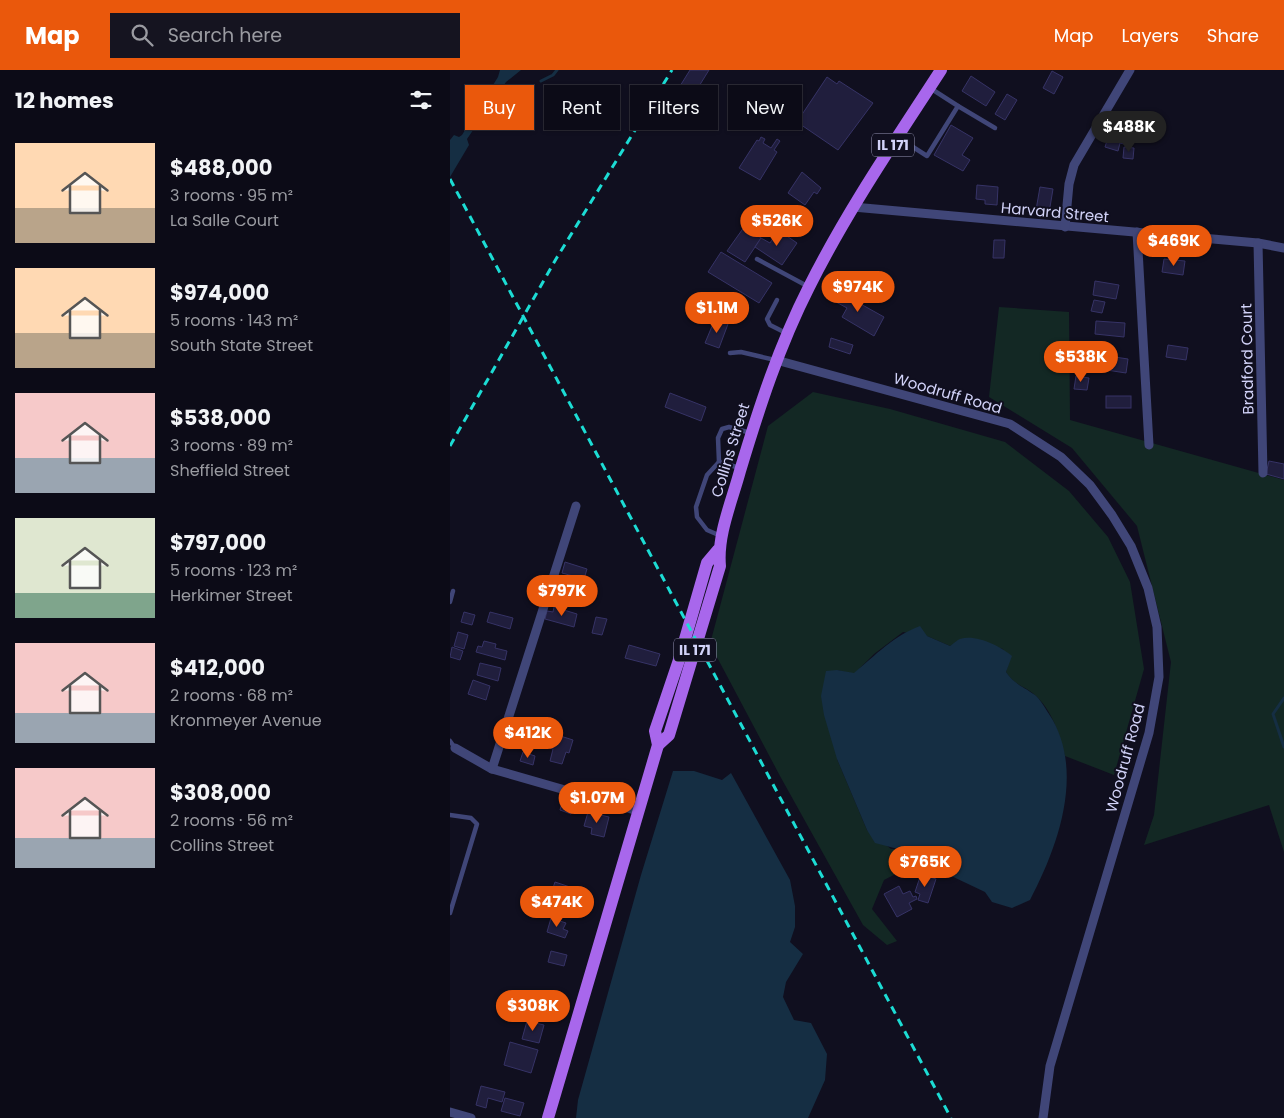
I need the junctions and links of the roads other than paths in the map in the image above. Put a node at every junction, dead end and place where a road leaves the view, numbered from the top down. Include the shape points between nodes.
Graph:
1 (941, 70) edge
2 (1130, 70) edge
3 (929, 88) junction
4 (958, 106) junction
5 (995, 128) dead end
6 (898, 137) junction
7 (854, 206) junction
8 (1065, 227) junction
9 (1137, 232) junction
10 (1258, 244) junction
11 (1284, 248) edge
12 (757, 259) dead end
13 (809, 287) junction
14 (777, 300) dead end
15 (788, 333) junction
16 (730, 353) dead end
17 (776, 360) junction
18 (752, 433) junction
19 (1149, 445) dead end
20 (719, 462) junction
21 (741, 468) junction
22 (1263, 473) dead end
23 (576, 506) dead end
24 (722, 537) junction
25 (453, 590) dead end
26 (450, 602) edge
27 (452, 744) edge
28 (492, 769) junction
29 (638, 811) junction
30 (450, 815) edge
31 (450, 913) edge
32 (450, 1112) edge
33 (471, 1118) edge
34 (548, 1118) edge
35 (1043, 1118) edge

1 - 3 main road, IL 171
2 - 8 street via 1074,164
3 - 4 lane
3 - 6 main road, IL 171
4 - 5 lane
4 - 6 lane via 927,156
6 - 7 main road, IL 171
7 - 8 street, Harvard Street
7 - 13 main road, IL 171
8 - 9 street, Harvard Street
9 - 10 street, Harvard Street
9 - 19 street
10 - 11 street, Harvard Street
10 - 22 street, Bradford Court
12 - 13 lane
13 - 15 main road, IL 171
14 - 15 lane via 767,319 770,325
15 - 17 main road, IL 171
16 - 17 lane via 741,352
17 - 18 main road, Collins Street / IL 171
17 - 35 street, Woodruff Road via 1010,424 1061,457 1090,485 1132,546 1148,588 1157,627 1159,677 1149,733 1050,1066
18 - 20 lane via 729,426 722,429 718,438
18 - 21 main road, Collins Street / IL 171
20 - 21 lane
20 - 24 lane via 707,475 696,507 697,517 707,530
21 - 24 main road, Collins Street / IL 171
23 - 28 street
24 - 29 main road, Collins Street / IL 171 via 718,550 708,563 655,731 658,745
25 - 26 lane
27 - 28 street
28 - 29 street
29 - 34 main road, Collins Street / IL 171
30 - 31 lane via 471,818 477,824
32 - 33 street

